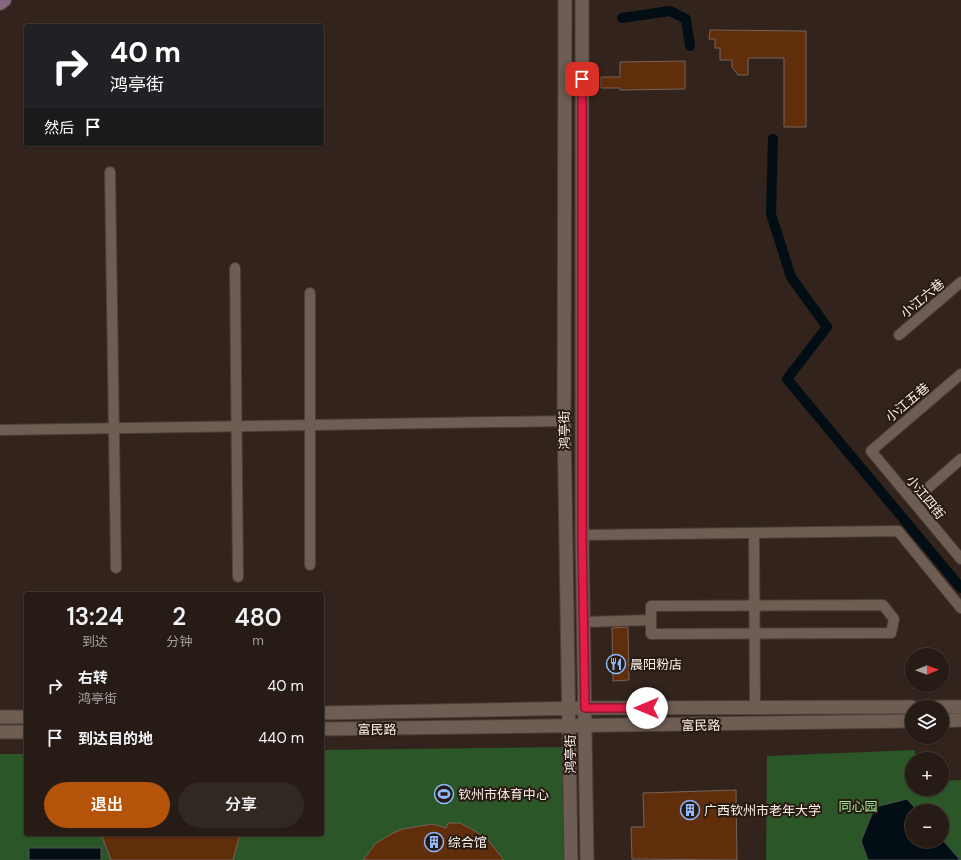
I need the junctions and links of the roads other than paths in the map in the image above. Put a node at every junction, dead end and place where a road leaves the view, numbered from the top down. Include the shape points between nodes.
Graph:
1 (4, 0) edge
2 (565, 0) edge
3 (582, 0) edge
4 (0, 3) edge
5 (110, 172) dead end
6 (235, 268) dead end
7 (961, 282) edge
8 (310, 293) dead end
9 (899, 335) dead end
10 (961, 374) edge
11 (564, 421) junction
12 (310, 425) junction
13 (236, 426) junction
14 (114, 428) junction
15 (0, 430) edge
16 (871, 451) joint
17 (961, 459) edge
18 (913, 501) junction
19 (754, 532) junction
20 (582, 535) junction
21 (961, 557) edge
22 (310, 565) dead end
23 (116, 568) dead end
24 (238, 577) dead end
25 (754, 604) junction
26 (961, 608) edge
27 (651, 620) junction
28 (584, 622) junction
29 (755, 634) junction
30 (905, 707) edge
31 (949, 707) edge
32 (961, 707) edge
33 (585, 708) junction
34 (755, 708) junction
35 (569, 709) junction
36 (324, 713) edge
37 (0, 717) edge
38 (24, 717) edge
39 (961, 720) edge
40 (905, 721) edge
41 (949, 721) edge
42 (569, 727) junction
43 (586, 727) junction
44 (324, 729) edge
45 (0, 732) edge
46 (24, 732) edge
47 (571, 860) edge
48 (587, 860) edge

1 - 4 main road
2 - 11 street, 鸿亭街
3 - 20 street, 鸿亭街
5 - 14 street
6 - 13 street
7 - 9 street, 小江六巷
8 - 12 street
10 - 16 street, 小江五巷
11 - 12 street
11 - 35 street, 鸿亭街
12 - 13 street
12 - 22 street
13 - 14 street
13 - 24 street
14 - 15 street
14 - 23 street
16 - 18 street, 小江四街
17 - 18 street
18 - 21 street, 小江四街
19 - 20 street
19 - 25 street
19 - 26 street via 898,531
20 - 28 street, 鸿亭街
25 - 27 street via 651,606
25 - 29 street
25 - 29 street via 883,604 894,619 891,633
27 - 28 street
27 - 29 street via 651,634
28 - 33 street, 鸿亭街
29 - 34 street
30 - 34 street, 富民路
31 - 32 street
33 - 34 street, 富民路
33 - 35 street, 富民路
33 - 43 street, 鸿亭街
35 - 36 street, 富民路
35 - 42 street, 鸿亭街
37 - 38 street
39 - 41 street
40 - 43 street, 富民路
42 - 43 street, 富民路
42 - 44 street, 富民路
42 - 47 street, 鸿亭街
43 - 48 street, 鸿亭街
45 - 46 street

